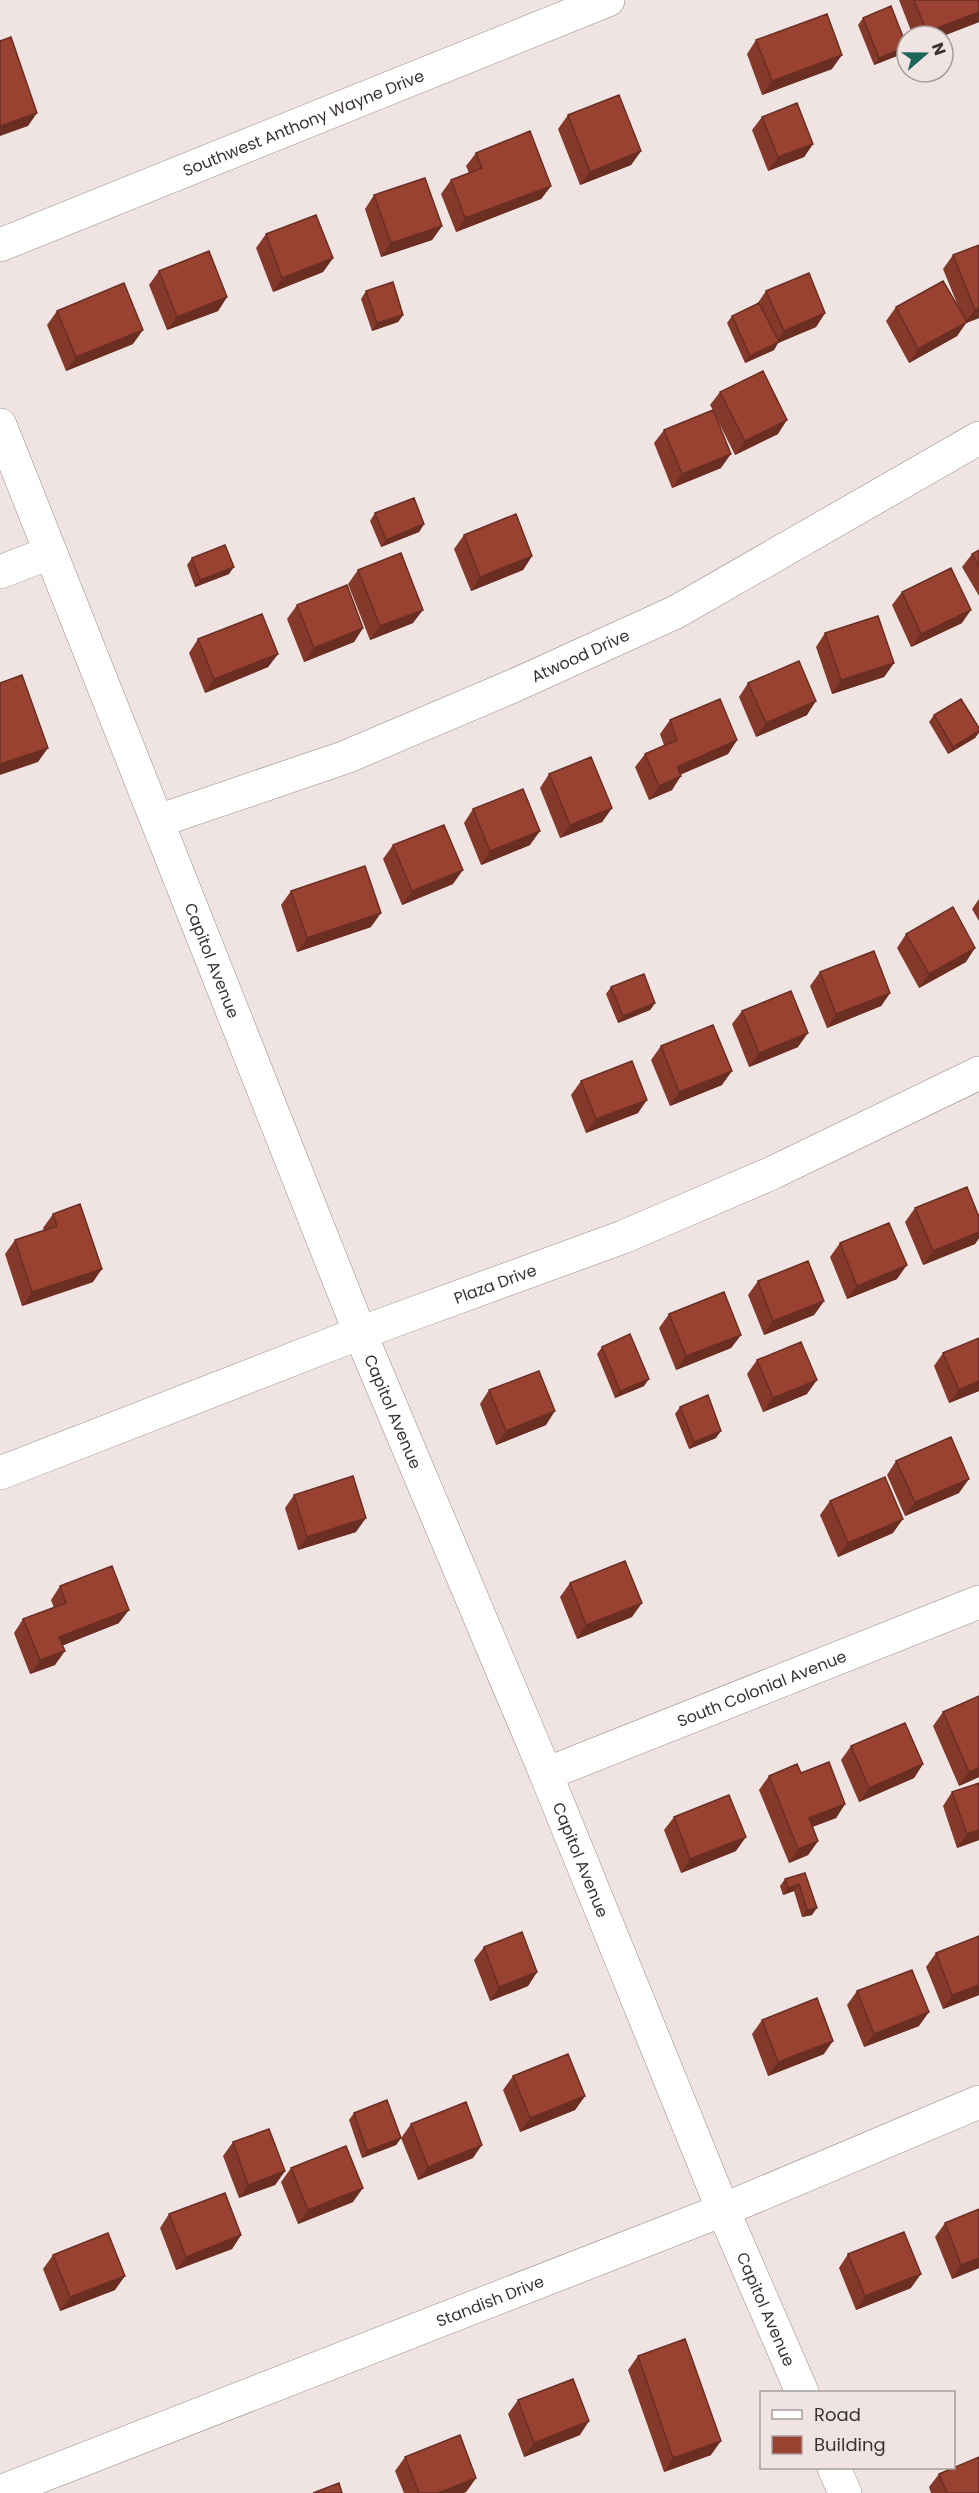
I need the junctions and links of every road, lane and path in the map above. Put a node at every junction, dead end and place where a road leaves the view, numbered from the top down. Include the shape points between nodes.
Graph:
1 (608, 0) edge
2 (0, 245) edge
3 (0, 425) edge
4 (979, 438) edge
5 (49, 553) junction
6 (0, 572) edge
7 (158, 821) junction
8 (979, 1073) edge
9 (360, 1333) junction
10 (0, 1473) edge
11 (979, 1602) edge
12 (546, 1774) junction
13 (979, 2102) edge
14 (723, 2210) junction
15 (802, 2391) edge
16 (834, 2469) edge
17 (0, 2492) edge
18 (845, 2493) edge

1 - 2 street, Southwest Anthony Wayne Drive
3 - 5 street, Capitol Avenue
4 - 7 street, Atwood Drive via 676,612 346,757
5 - 6 street
5 - 7 street, Capitol Avenue
7 - 9 street, Capitol Avenue
8 - 9 street, Plaza Drive via 772,1173 644,1228
9 - 10 street, Plaza Drive
9 - 12 street, Capitol Avenue
11 - 12 street, South Colonial Avenue
12 - 14 street, Capitol Avenue
13 - 14 street, Standish Drive
14 - 15 street, Capitol Avenue
14 - 17 street, Standish Drive
16 - 18 street

